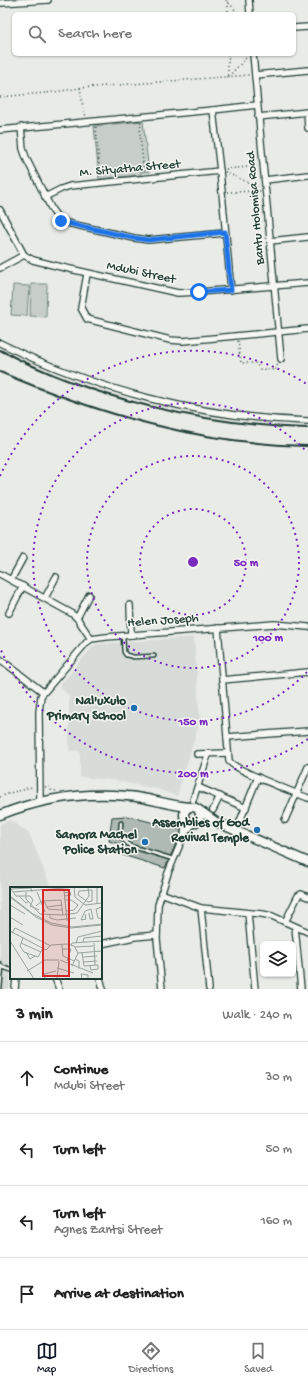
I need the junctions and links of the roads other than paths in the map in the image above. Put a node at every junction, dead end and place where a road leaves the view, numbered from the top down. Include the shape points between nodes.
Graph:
1 (48, 0) edge
2 (248, 0) edge
3 (0, 3) edge
4 (250, 12) edge
5 (296, 28) edge
6 (308, 28) edge
7 (253, 56) edge
8 (308, 70) edge
9 (255, 75) junction
10 (257, 105) junction
11 (213, 110) junction
12 (307, 112) edge
13 (258, 117) junction
14 (21, 127) junction
15 (308, 128) edge
16 (0, 130) edge
17 (220, 170) junction
18 (308, 176) edge
19 (265, 180) junction
20 (45, 197) junction
21 (0, 210) edge
22 (225, 232) junction
23 (308, 237) edge
24 (270, 241) junction
25 (24, 256) junction
26 (0, 268) edge
27 (87, 274) junction
28 (308, 284) edge
29 (274, 286) junction
30 (231, 290) junction
31 (308, 329) edge
32 (279, 331) junction
33 (0, 343) edge
34 (281, 359) road end
35 (308, 421) edge
36 (23, 558) dead end
37 (0, 574) edge
38 (56, 577) dead end
39 (11, 580) junction
40 (23, 586) junction
41 (89, 596) dead end
42 (45, 598) junction
43 (130, 605) dead end
44 (9, 613) dead end
45 (77, 618) junction
46 (308, 627) edge
47 (218, 628) junction
48 (123, 635) junction
49 (131, 635) junction
50 (91, 639) junction
51 (154, 656) dead end
52 (1, 662) edge
53 (308, 672) edge
54 (222, 680) junction
55 (43, 692) junction
56 (308, 731) edge
57 (227, 738) junction
58 (228, 753) junction
59 (197, 754) dead end
60 (208, 755) junction
61 (308, 767) edge
62 (258, 777) junction
63 (198, 787) junction
64 (297, 793) junction
65 (220, 796) junction
66 (308, 798) edge
67 (40, 802) junction
68 (192, 803) junction
69 (169, 804) junction
70 (246, 808) junction
71 (199, 810) junction
72 (213, 810) dead end
73 (0, 815) edge
74 (185, 818) junction
75 (285, 820) dead end
76 (240, 821) dead end
77 (196, 822) junction
78 (216, 822) junction
79 (121, 823) dead end
80 (184, 834) junction
81 (173, 859) junction
82 (308, 862) edge
83 (161, 893) junction
84 (308, 897) edge
85 (201, 908) junction
86 (248, 912) junction
87 (285, 922) junction
88 (295, 927) junction
89 (308, 931) edge
90 (157, 935) junction
91 (102, 944) edge
92 (1, 966) edge
93 (16, 979) edge
94 (55, 979) edge
95 (100, 979) edge
96 (0, 989) edge
97 (15, 989) edge
98 (58, 989) edge
99 (103, 989) edge
100 (162, 989) edge
101 (209, 989) edge
102 (255, 989) edge
103 (301, 989) edge

1 - 3 street
2 - 4 street
5 - 6 street
7 - 9 street, Bantu Holomisa Road
8 - 9 street
9 - 10 street, Bantu Holomisa Road
10 - 11 street
10 - 13 street, Bantu Holomisa Road
11 - 14 street
11 - 17 street
12 - 13 street
12 - 15 street
13 - 19 street, Bantu Holomisa Road
14 - 16 street
14 - 20 street via 25,154
17 - 20 street, M. Sityatha Street via 65,187
17 - 22 street
18 - 19 street
19 - 24 street, Bantu Holomisa Road
20 - 22 street via 61,221 134,238 155,240
21 - 25 street
22 - 30 street
23 - 24 street
24 - 29 street, Bantu Holomisa Road
25 - 26 street
25 - 27 street, Mdubi Street
27 - 30 street, Mdubi Street via 178,292
27 - 32 street via 81,308 85,316 91,320 177,341
28 - 29 street, Mdubi Street
29 - 30 street, Mdubi Street
29 - 32 street, Bantu Holomisa Road
31 - 32 street
32 - 34 street, Bantu Holomisa Road
33 - 35 street via 69,374 150,398 225,414
36 - 39 street
37 - 39 street
38 - 42 street
39 - 40 street
40 - 42 street
40 - 44 street
41 - 45 street
42 - 45 street
43 - 49 street
45 - 50 street
46 - 47 street, Helen Joseph via 274,624
47 - 49 street, Helen Joseph
47 - 54 street
48 - 49 street, Helen Joseph
48 - 50 street, Helen Joseph
48 - 51 lane via 126,655
50 - 55 street
52 - 55 street
53 - 54 street
54 - 57 street
55 - 67 street via 39,712
56 - 57 street
57 - 58 street
58 - 60 street
58 - 62 street via 232,765
59 - 60 street
60 - 63 street
61 - 64 street
62 - 64 street
62 - 70 street
63 - 65 street
63 - 68 street
64 - 66 street
64 - 75 street
65 - 70 street
65 - 72 street
67 - 69 street via 99,795 127,796
67 - 73 street
68 - 69 street
68 - 71 street
68 - 74 street via 185,810
69 - 74 street
70 - 76 street
71 - 77 street via 200,816
71 - 78 street
74 - 77 street via 191,823
74 - 80 street
77 - 78 street
77 - 80 street
78 - 82 street
79 - 81 lane via 120,834 128,845
80 - 81 street
81 - 83 street
83 - 85 street
83 - 90 street
84 - 87 street via 301,894 298,896
85 - 86 street
85 - 101 street
86 - 87 street via 267,915
86 - 102 street
87 - 88 street
88 - 89 street
88 - 103 street
90 - 91 street
90 - 100 street
92 - 96 lane
93 - 97 street
94 - 98 street
95 - 99 street

